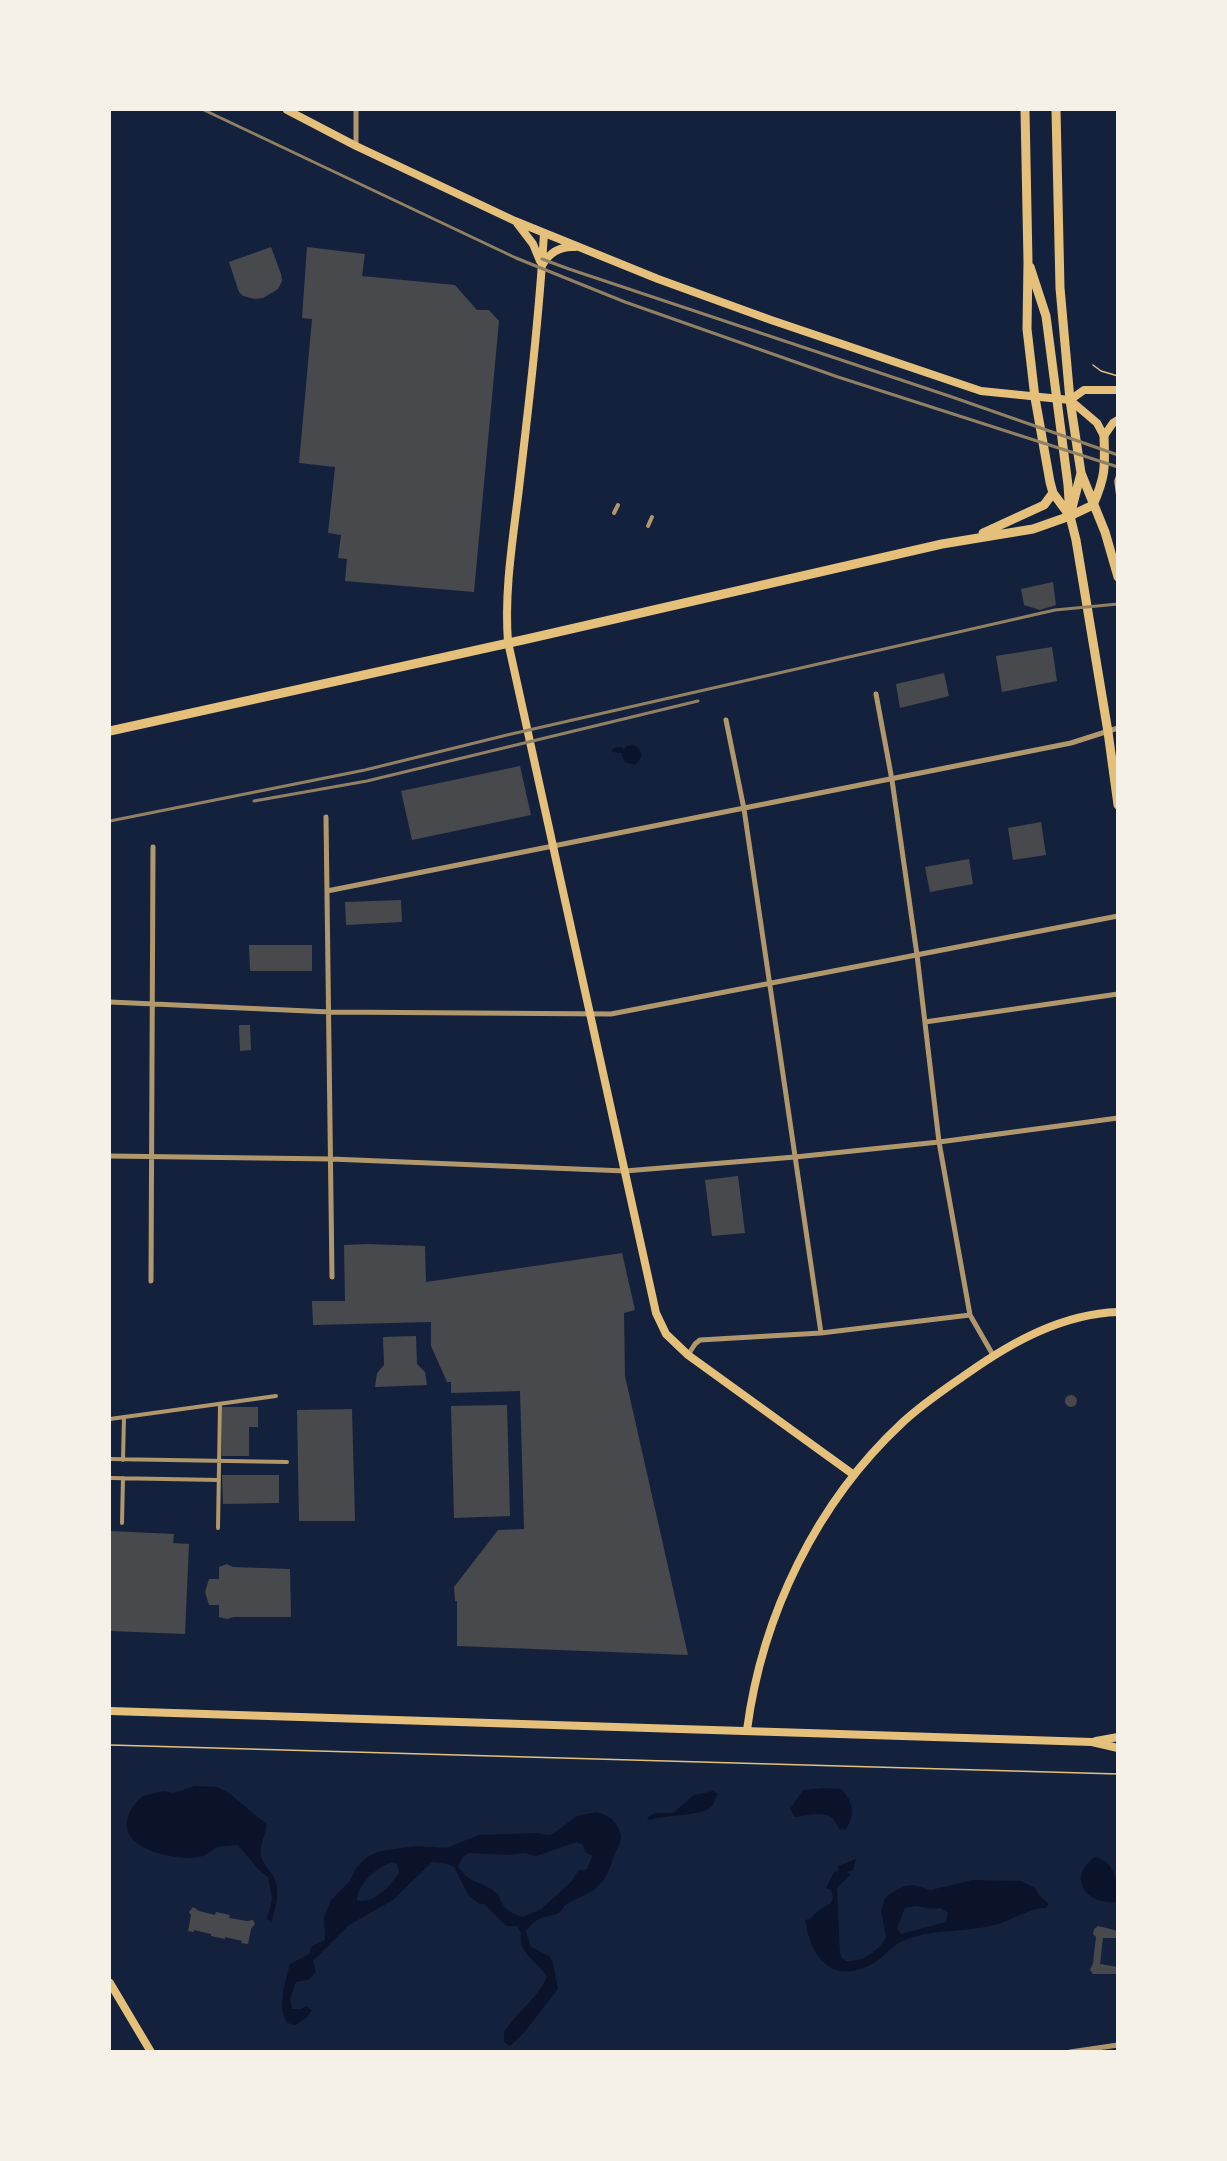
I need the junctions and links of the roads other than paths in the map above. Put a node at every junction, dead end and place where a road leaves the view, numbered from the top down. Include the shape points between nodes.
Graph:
1 (287, 110) edge
2 (356, 110) edge
3 (1024, 110) edge
4 (1056, 110) edge
5 (356, 146) junction
6 (515, 221) junction
7 (544, 233) junction
8 (579, 248) junction
9 (1028, 262) junction
10 (542, 265) junction
11 (1118, 390) edge
12 (1035, 398) junction
13 (1056, 399) junction
14 (1070, 400) junction
15 (1118, 420) edge
16 (1104, 436) junction
17 (1081, 474) junction
18 (1053, 493) junction
19 (618, 505) dead end
20 (1093, 505) junction
21 (614, 513) dead end
22 (1070, 516) junction
23 (652, 517) dead end
24 (648, 526) dead end
25 (973, 538) junction
26 (1118, 578) edge
27 (508, 642) junction
28 (876, 694) dead end
29 (726, 720) dead end
30 (1113, 730) edge
31 (110, 731) edge
32 (892, 780) junction
33 (1118, 805) edge
34 (744, 809) junction
35 (326, 817) dead end
36 (153, 847) dead end
37 (555, 847) junction
38 (327, 891) junction
39 (1118, 916) edge
40 (917, 955) junction
41 (770, 983) junction
42 (1118, 994) edge
43 (110, 1002) edge
44 (151, 1004) junction
45 (330, 1012) junction
46 (592, 1015) junction
47 (925, 1022) junction
48 (1118, 1118) edge
49 (939, 1142) junction
50 (110, 1156) edge
51 (151, 1156) junction
52 (795, 1156) junction
53 (331, 1158) junction
54 (625, 1171) junction
55 (332, 1277) dead end
56 (151, 1281) dead end
57 (1118, 1312) edge
58 (970, 1316) junction
59 (821, 1333) junction
60 (688, 1355) junction
61 (993, 1355) junction
62 (276, 1396) dead end
63 (220, 1405) junction
64 (124, 1418) junction
65 (110, 1419) edge
66 (110, 1460) edge
67 (123, 1460) junction
68 (219, 1461) junction
69 (287, 1462) dead end
70 (854, 1475) junction
71 (110, 1478) edge
72 (123, 1478) junction
73 (219, 1480) junction
74 (122, 1523) dead end
75 (218, 1528) dead end
76 (110, 1711) edge
77 (747, 1730) junction
78 (1118, 1737) edge
79 (1092, 1742) junction
80 (1118, 1748) edge
81 (110, 1983) edge
82 (1118, 2045) edge
83 (151, 2052) edge
84 (1070, 2052) edge

1 - 5 main road
2 - 5 street
3 - 9 main road
4 - 14 main road via 1060,288
5 - 6 main road
6 - 7 main road
6 - 10 main road via 533,244
7 - 8 main road
7 - 10 main road
8 - 10 main road via 559,249
8 - 12 main road via 771,320 981,391
9 - 12 main road via 1027,329
9 - 13 main road via 1046,316
10 - 27 main road via 508,584
11 - 14 main road via 1084,390
12 - 13 main road
12 - 18 main road
13 - 14 main road
13 - 22 main road
14 - 16 main road via 1097,423
14 - 17 main road
15 - 16 main road
16 - 20 main road via 1105,471
17 - 20 main road
17 - 22 main road
18 - 22 main road
18 - 25 main road via 1044,505
19 - 21 street
20 - 22 main road
20 - 26 main road
22 - 25 main road via 1033,529
22 - 30 main road
23 - 24 street
25 - 27 main road
27 - 31 main road
27 - 37 main road
28 - 32 street
29 - 34 street
30 - 32 street via 1071,744
30 - 33 main road
32 - 34 street
32 - 40 street
34 - 37 street
34 - 41 street
35 - 38 street
36 - 44 street
37 - 38 street
37 - 46 main road
38 - 45 street
39 - 40 street
40 - 41 street
40 - 47 street
41 - 46 street
41 - 52 street
42 - 47 street
43 - 44 street
44 - 45 street
44 - 51 street
45 - 46 street
45 - 53 street
46 - 54 main road
47 - 49 street
48 - 49 street
49 - 52 street
49 - 58 street
50 - 51 street
51 - 53 street
51 - 56 street
52 - 54 street
52 - 59 street
53 - 54 street
53 - 55 street
54 - 60 main road via 657,1313 666,1334
57 - 61 main road via 1060,1323
58 - 59 street
58 - 61 street
59 - 60 street via 700,1340
60 - 70 main road
61 - 70 main road via 903,1422
62 - 63 street
63 - 64 street
63 - 68 street
64 - 65 street
64 - 67 street
66 - 67 street
67 - 68 street
68 - 69 street
68 - 73 street
70 - 77 main road via 822,1520 786,1589 763,1651
71 - 72 street
72 - 73 street
72 - 74 street
73 - 75 street
76 - 77 main road
77 - 79 main road
78 - 79 main road
79 - 80 main road
81 - 83 main road
82 - 84 street

